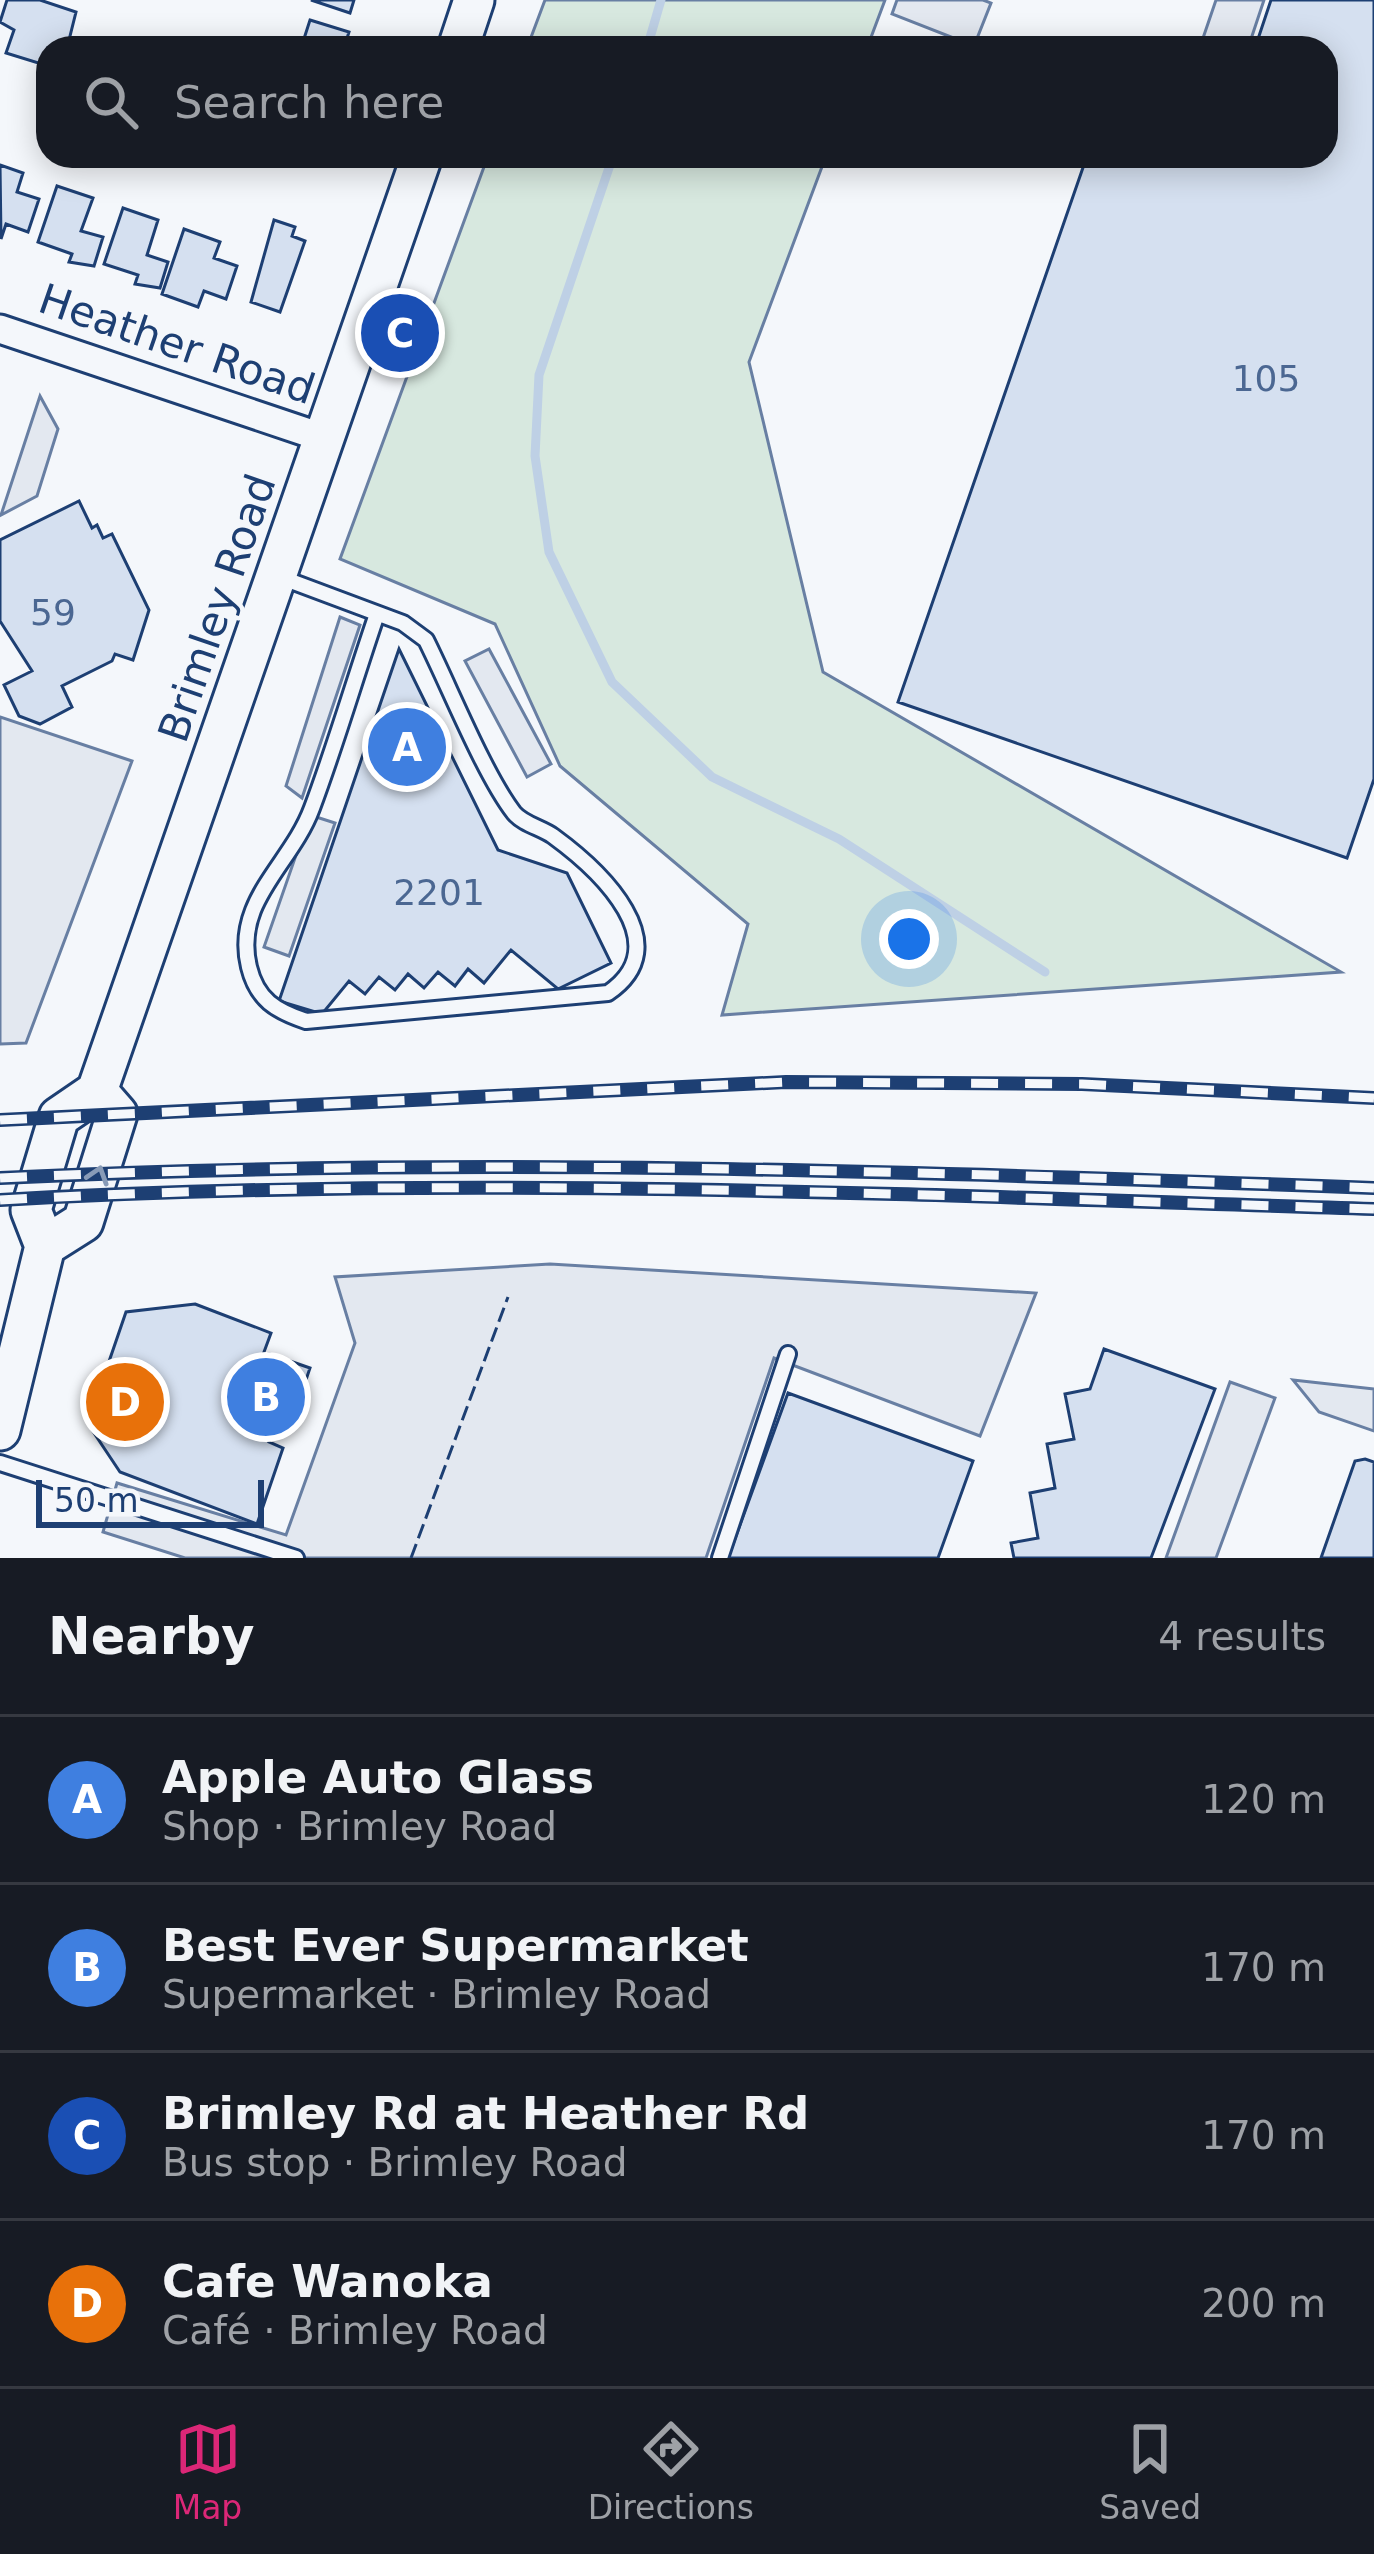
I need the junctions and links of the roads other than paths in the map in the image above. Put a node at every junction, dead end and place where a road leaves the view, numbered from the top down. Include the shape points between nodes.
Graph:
1 (474, 0) edge
2 (462, 36) edge
3 (418, 168) edge
4 (0, 329) edge
5 (327, 439) junction
6 (278, 577) junction
7 (377, 614) junction
8 (97, 1091) junction
9 (45, 1246) junction
10 (788, 1354) dead end
11 (0, 1430) edge
12 (0, 1463) edge
13 (296, 1558) edge
14 (720, 1558) edge

1 - 2 main road
3 - 5 main road, Brimley Road
4 - 5 street, Heather Road
5 - 6 main road, Brimley Road
6 - 7 lane
6 - 8 main road, Brimley Road
7 - 7 lane via 426,640 516,817 550,833 620,900 639,936 638,962 608,993 306,1021 275,1011 259,994 245,947 247,920 310,816
8 - 9 main road, Brimley Road via 59,1117 31,1210
9 -> 8 main road via 83,1222 117,1114
9 - 11 main road, Brimley Road
10 - 14 lane
12 - 13 lane

